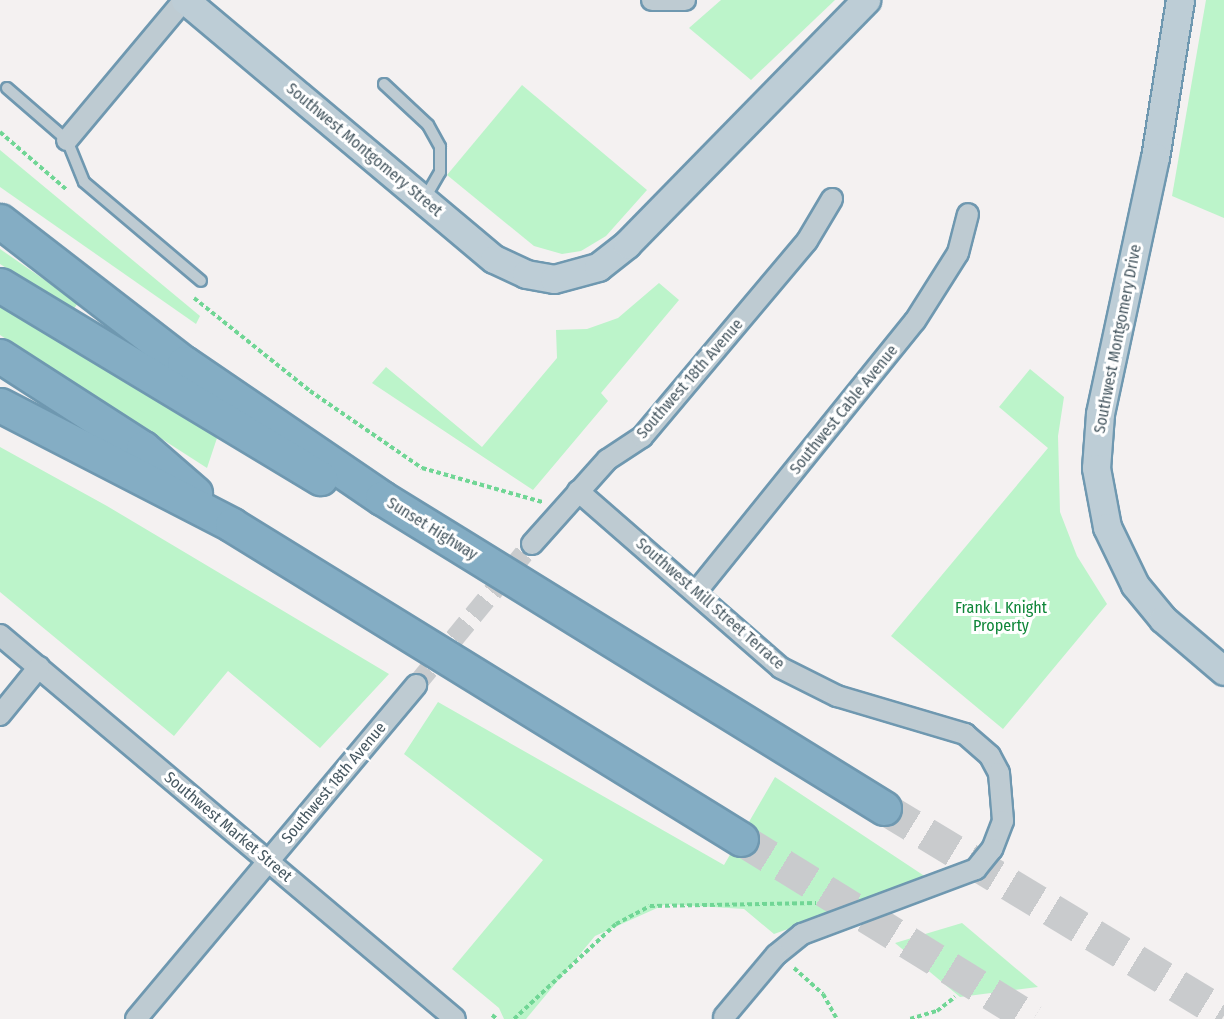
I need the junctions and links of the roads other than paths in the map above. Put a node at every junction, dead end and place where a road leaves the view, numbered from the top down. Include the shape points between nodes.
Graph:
1 (184, 0) edge
2 (652, 0) edge
3 (685, 0) edge
4 (866, 0) edge
5 (1180, 0) edge
6 (384, 84) dead end
7 (7, 88) dead end
8 (67, 140) junction
9 (832, 199) dead end
10 (424, 201) junction
11 (968, 214) dead end
12 (0, 221) edge
13 (201, 281) dead end
14 (0, 285) edge
15 (0, 356) edge
16 (0, 405) edge
17 (578, 491) junction
18 (382, 498) junction
19 (232, 525) junction
20 (532, 544) tunnel mouth
21 (696, 592) junction
22 (0, 635) edge
23 (39, 667) junction
24 (1224, 671) edge
25 (416, 685) tunnel mouth
26 (0, 715) edge
27 (884, 808) tunnel mouth
28 (741, 839) tunnel mouth
29 (270, 861) junction
30 (724, 1017) dead end
31 (136, 1019) edge
32 (455, 1019) edge

1 - 8 street
1 - 10 street, Southwest Montgomery Street
2 - 3 street
4 - 10 street, Southwest Montgomery Street via 627,244 598,267 554,279 526,274 494,259
5 - 24 street, Southwest Montgomery Drive via 1155,157 1100,414 1096,468 1107,527 1135,585 1163,619
6 - 10 lane via 428,125 440,147 440,172
7 - 8 lane
8 - 13 lane via 84,182
9 - 17 street, Southwest 18th Avenue via 807,241 642,437 607,460
11 - 21 street, Southwest Cable Avenue via 958,254 915,321
12 - 18 highway, Sunset Highway via 184,363
14 - 18 highway via 308,474
15 - 19 highway via 143,448
16 - 19 highway
17 - 20 street, Southwest 18th Avenue
17 - 21 street, Southwest Mill Street Terrace
18 - 27 highway, Sunset Highway
19 - 28 highway
21 - 30 street, Southwest Mill Street Terrace via 800,680 965,734 990,756 1003,787 999,836 976,869 949,884 850,914 802,934 778,953
22 - 23 street, Southwest Market Street
23 - 26 street
23 - 29 street, Southwest Market Street
25 - 29 street, Southwest 18th Avenue
29 - 31 street, Southwest 18th Avenue
29 - 32 street, Southwest Market Street

